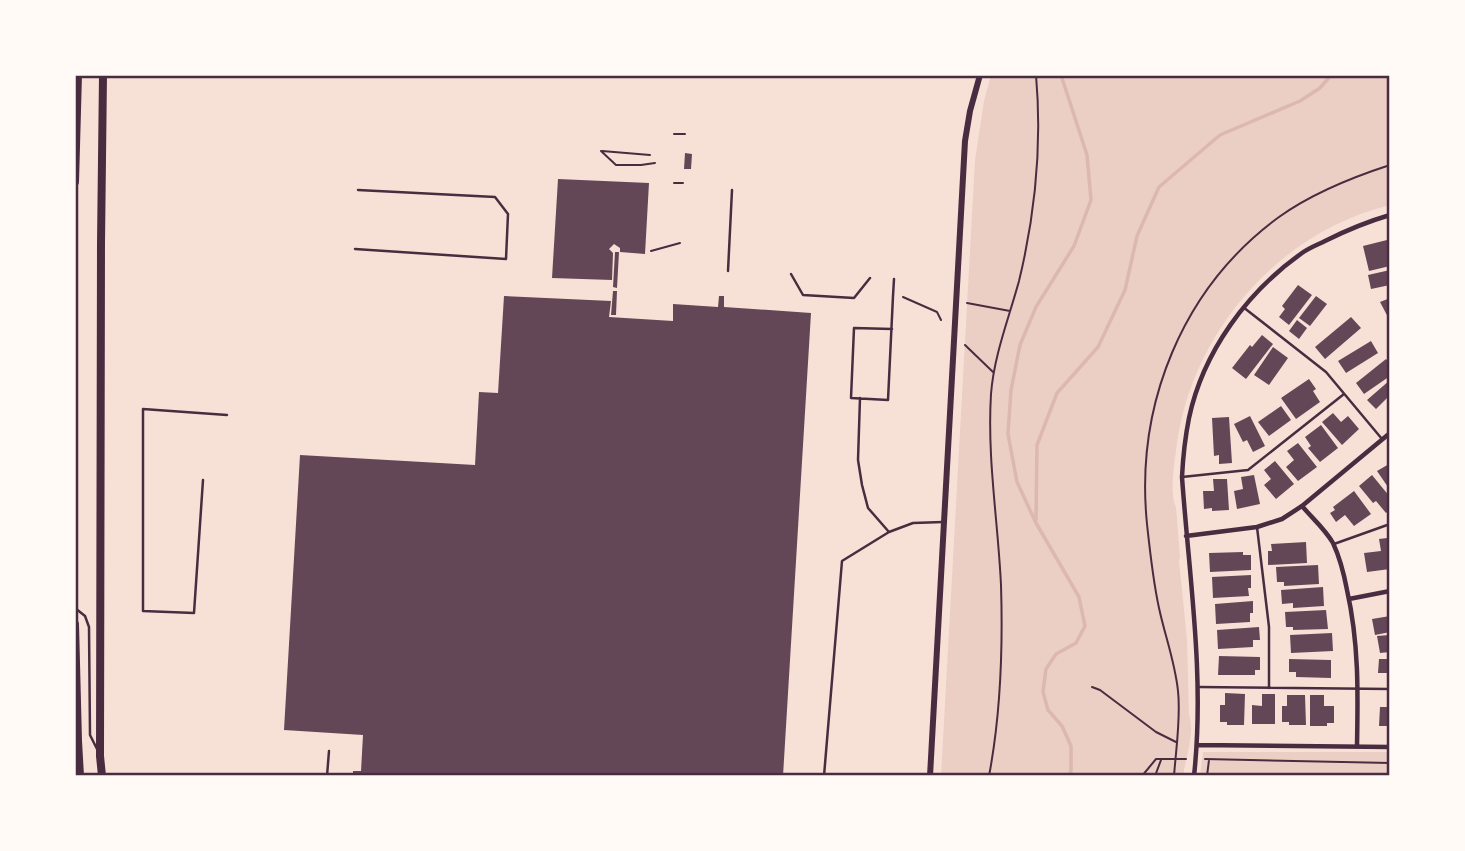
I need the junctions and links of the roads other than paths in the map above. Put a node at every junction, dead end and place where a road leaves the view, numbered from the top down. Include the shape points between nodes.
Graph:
1 (103, 75) edge
2 (980, 75) edge
3 (77, 77) edge
4 (75, 182) edge
5 (358, 190) dead end
6 (732, 190) dead end
7 (1390, 215) edge
8 (355, 249) dead end
9 (728, 271) dead end
10 (791, 274) dead end
11 (870, 278) dead end
12 (894, 279) dead end
13 (1243, 307) junction
14 (891, 329) junction
15 (1344, 394) junction
16 (860, 398) junction
17 (227, 415) dead end
18 (1390, 433) edge
19 (1382, 439) junction
20 (1182, 477) junction
21 (203, 480) dead end
22 (1302, 506) junction
23 (943, 522) junction
24 (1390, 524) edge
25 (1257, 527) junction
26 (889, 531) junction
27 (1186, 536) junction
28 (1333, 544) junction
29 (1390, 591) edge
30 (1349, 599) junction
31 (75, 608) edge
32 (75, 624) edge
33 (1198, 687) junction
34 (1269, 688) junction
35 (1358, 689) junction
36 (1390, 689) edge
37 (1197, 745) junction
38 (1357, 747) junction
39 (1390, 747) edge
40 (329, 751) dead end
41 (100, 755) junction
42 (80, 776) edge
43 (102, 776) edge
44 (327, 776) edge
45 (824, 776) edge
46 (930, 776) edge
47 (1194, 776) edge

1 - 41 main road
2 - 23 street via 965,141
3 - 4 main road
5 - 8 lane via 495,197 508,214 506,259
6 - 9 lane
7 - 13 street via 1357,225 1303,252
10 - 11 lane via 803,295 854,298
12 - 14 lane
13 - 15 lane via 1326,372
13 - 20 street via 1204,373 1189,416
14 - 16 lane via 888,400
14 - 16 lane via 854,328 851,398
15 - 19 lane
15 - 20 lane via 1248,470
16 - 26 lane via 862,485 868,508
17 - 21 lane via 143,409 143,611 194,613
18 - 19 street
19 - 22 street
20 - 27 street
22 - 25 street
22 - 28 street
23 - 26 lane via 913,523
23 - 46 street
24 - 28 lane
25 - 27 street
25 - 34 lane via 1269,627
26 - 45 lane via 842,561
27 - 33 street
28 - 30 street
29 - 30 street
30 - 35 street
31 - 41 lane via 89,627 90,734
32 - 42 main road
33 - 34 lane
33 - 37 street
34 - 35 lane
35 - 36 lane
35 - 38 street
37 - 38 street
37 - 47 street
38 - 39 street
40 - 44 lane
41 - 43 main road

